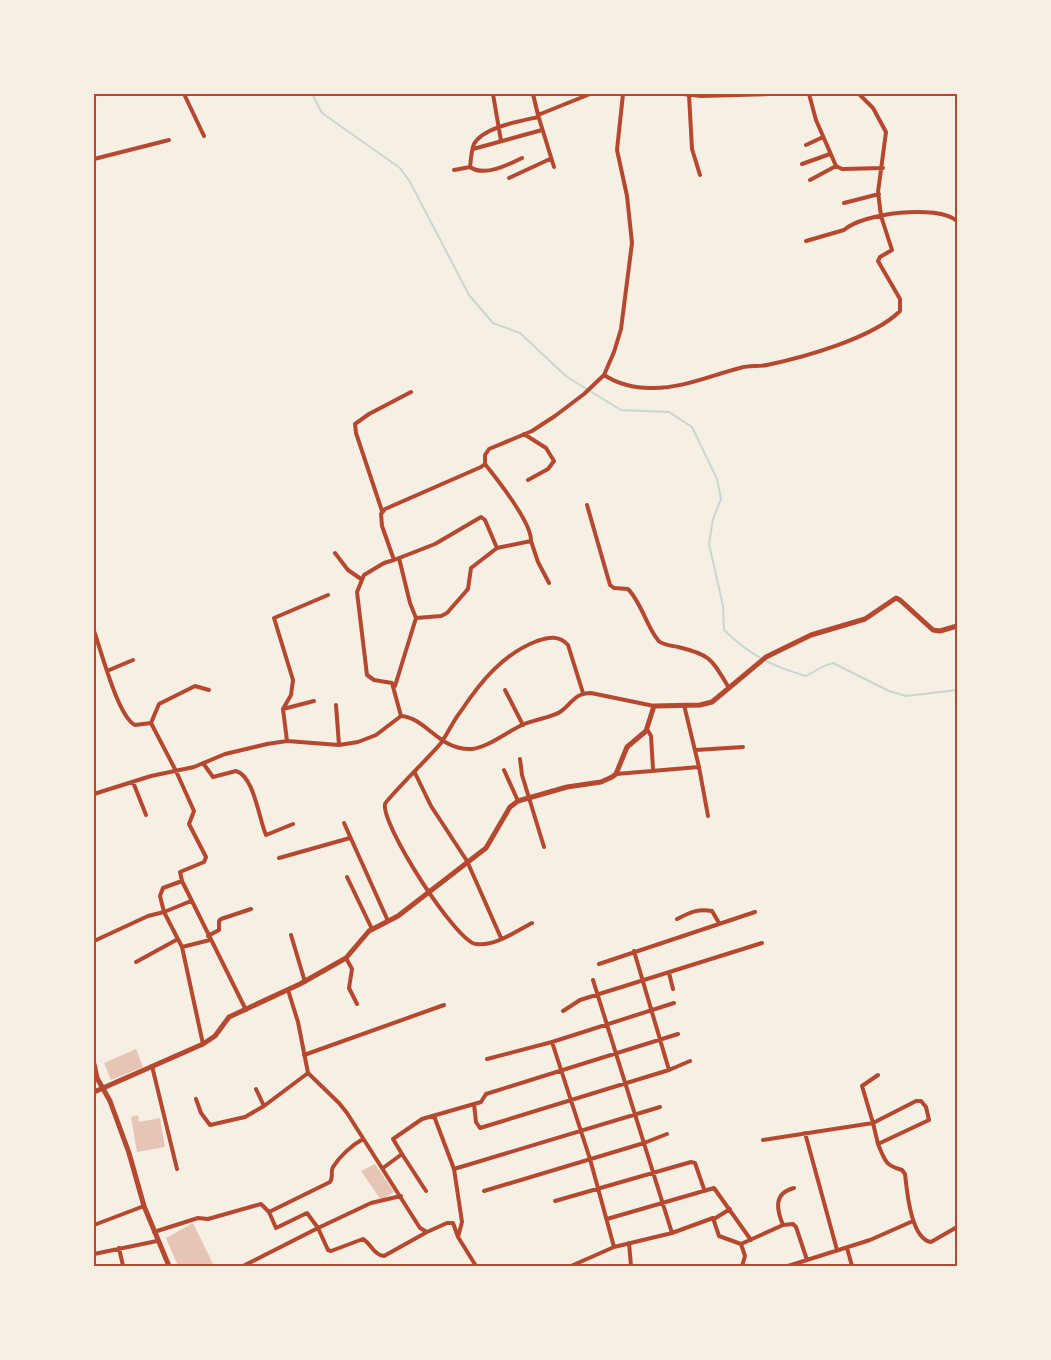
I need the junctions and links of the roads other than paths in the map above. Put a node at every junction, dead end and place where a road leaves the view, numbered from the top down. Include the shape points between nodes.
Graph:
1 (184, 94) edge
2 (493, 94) edge
3 (533, 94) edge
4 (590, 94) edge
5 (623, 94) edge
6 (683, 94) edge
7 (770, 94) edge
8 (809, 94) edge
9 (859, 94) edge
10 (688, 95) edge
11 (700, 95) edge
12 (538, 116) junction
13 (499, 127) junction
14 (542, 130) junction
15 (204, 136) dead end
16 (823, 137) junction
17 (168, 140) dead end
18 (501, 140) junction
19 (806, 144) dead end
20 (473, 149) junction
21 (830, 154) junction
22 (522, 158) dead end
23 (94, 159) edge
24 (550, 159) junction
25 (802, 164) dead end
26 (836, 166) junction
27 (470, 167) junction
28 (554, 167) dead end
29 (882, 168) junction
30 (454, 170) dead end
31 (700, 175) dead end
32 (509, 178) dead end
33 (810, 180) dead end
34 (879, 194) junction
35 (844, 203) dead end
36 (881, 216) junction
37 (957, 221) edge
38 (806, 240) dead end
39 (604, 375) junction
40 (411, 392) dead end
41 (524, 434) junction
42 (485, 464) junction
43 (528, 480) dead end
44 (588, 505) dead end
45 (382, 512) junction
46 (531, 542) junction
47 (497, 548) junction
48 (335, 553) dead end
49 (400, 558) junction
50 (394, 560) junction
51 (361, 580) junction
52 (549, 583) dead end
53 (328, 595) dead end
54 (416, 618) junction
55 (957, 626) edge
56 (94, 631) edge
57 (100, 651) junction
58 (94, 652) edge
59 (133, 660) dead end
60 (107, 671) junction
61 (395, 686) junction
62 (729, 688) junction
63 (209, 690) dead end
64 (505, 690) dead end
65 (583, 693) junction
66 (314, 701) dead end
67 (336, 705) dead end
68 (684, 705) junction
69 (654, 706) junction
70 (283, 709) junction
71 (400, 716) junction
72 (151, 723) junction
73 (523, 724) junction
74 (647, 729) junction
75 (287, 741) junction
76 (442, 742) junction
77 (339, 745) junction
78 (743, 747) dead end
79 (696, 750) junction
80 (520, 758) dead end
81 (203, 763) junction
82 (699, 767) junction
83 (653, 769) junction
84 (504, 770) dead end
85 (176, 772) junction
86 (415, 773) junction
87 (616, 774) junction
88 (133, 782) junction
89 (94, 794) edge
90 (528, 798) junction
91 (518, 801) junction
92 (146, 815) dead end
93 (708, 816) dead end
94 (293, 824) dead end
95 (344, 824) dead end
96 (350, 838) junction
97 (544, 847) dead end
98 (279, 858) dead end
99 (467, 861) junction
100 (346, 878) dead end
101 (182, 881) junction
102 (429, 893) junction
103 (191, 901) junction
104 (251, 909) dead end
105 (164, 912) junction
106 (755, 912) dead end
107 (677, 919) dead end
108 (388, 922) junction
109 (719, 923) junction
110 (532, 924) dead end
111 (372, 929) junction
112 (291, 935) dead end
113 (209, 938) junction
114 (501, 938) junction
115 (178, 939) junction
116 (94, 941) edge
117 (762, 943) dead end
118 (182, 947) junction
119 (634, 951) junction
120 (346, 958) junction
121 (136, 962) dead end
122 (599, 964) dead end
123 (669, 973) junction
124 (593, 980) dead end
125 (644, 980) junction
126 (305, 982) junction
127 (672, 989) dead end
128 (288, 990) junction
129 (597, 996) junction
130 (357, 1004) dead end
131 (674, 1004) dead end
132 (444, 1005) dead end
133 (246, 1010) junction
134 (652, 1010) junction
135 (563, 1011) dead end
136 (607, 1025) junction
137 (678, 1034) dead end
138 (660, 1040) junction
139 (552, 1042) junction
140 (203, 1044) junction
141 (617, 1053) junction
142 (304, 1055) junction
143 (487, 1060) dead end
144 (690, 1060) dead end
145 (94, 1064) edge
146 (152, 1066) junction
147 (670, 1070) junction
148 (562, 1071) junction
149 (308, 1073) junction
150 (878, 1075) dead end
151 (626, 1083) junction
152 (103, 1088) junction
153 (256, 1089) dead end
154 (94, 1092) edge
155 (196, 1099) dead end
156 (571, 1101) junction
157 (474, 1104) junction
158 (264, 1106) junction
159 (660, 1107) dead end
160 (635, 1114) junction
161 (434, 1116) junction
162 (873, 1123) junction
163 (581, 1131) junction
164 (805, 1133) junction
165 (667, 1134) dead end
166 (363, 1139) junction
167 (763, 1140) dead end
168 (644, 1143) junction
169 (878, 1144) junction
170 (402, 1154) junction
171 (590, 1159) junction
172 (383, 1168) junction
173 (177, 1169) dead end
174 (454, 1169) junction
175 (654, 1174) junction
176 (794, 1188) dead end
177 (704, 1189) junction
178 (599, 1190) junction
179 (426, 1191) dead end
180 (484, 1191) dead end
181 (401, 1196) junction
182 (555, 1201) dead end
183 (663, 1202) junction
184 (144, 1206) junction
185 (730, 1209) junction
186 (269, 1212) junction
187 (608, 1219) junction
188 (714, 1219) junction
189 (913, 1221) junction
190 (94, 1225) edge
191 (783, 1225) junction
192 (957, 1227) edge
193 (318, 1228) junction
194 (154, 1232) junction
195 (427, 1232) junction
196 (672, 1233) junction
197 (458, 1237) junction
198 (751, 1240) junction
199 (157, 1241) junction
200 (629, 1243) junction
201 (741, 1244) junction
202 (614, 1247) junction
203 (119, 1248) junction
204 (847, 1248) junction
205 (837, 1250) junction
206 (94, 1254) edge
207 (807, 1260) junction
208 (123, 1266) edge
209 (169, 1266) edge
210 (243, 1266) edge
211 (476, 1266) edge
212 (570, 1266) edge
213 (631, 1266) edge
214 (742, 1266) edge
215 (788, 1266) edge
216 (852, 1266) edge

1 - 15 street
2 - 13 street
3 - 12 street
4 - 12 street
5 - 39 street via 617,150 632,242 619,337
6 - 10 street
7 - 11 street
8 - 16 street
9 - 29 street via 873,108 886,132
10 - 11 street
10 - 31 street via 692,149
12 - 13 street
12 - 14 street
13 - 18 street
13 - 20 street via 481,136
14 - 18 street
14 - 24 street
16 - 19 street
16 - 21 street
17 - 23 street
18 - 20 street
20 - 27 street
21 - 25 street
21 - 26 street
22 - 27 street via 507,166 482,171
24 - 28 street
24 - 32 street
26 - 29 street via 842,169
26 - 33 street
27 - 30 street
29 - 34 street
34 - 35 street
34 - 36 street
36 - 37 street via 939,212
36 - 38 street
36 - 39 street via 892,250 878,261 902,304 900,310 882,324 848,340 770,365 740,368 669,386 632,386
39 - 41 street via 550,420
40 - 45 street via 355,424
41 - 42 street via 489,449
41 - 43 street via 546,448 554,461 548,469
42 - 45 street
42 - 46 street via 510,495 530,531
44 - 62 street via 610,585 628,589 635,596 655,636 662,643 703,654 715,665
45 - 50 street via 382,526
46 - 47 street
46 - 52 street
47 - 49 street via 485,520 481,518 435,544
47 - 54 street via 471,568 468,589 447,612 441,616
48 - 51 street
49 - 50 street
49 - 54 street
50 - 51 street via 372,569
51 - 61 street via 357,592 367,675
53 - 70 street via 274,618 293,680 291,695
54 - 61 street
55 - 62 street via 933,630 896,598 865,619 811,635 766,657
56 - 57 street
57 - 58 street
57 - 60 street
59 - 60 street
60 - 72 street via 129,722 134,725
61 - 71 street
62 - 68 street via 717,700 707,704
63 - 72 street via 194,686 166,699 155,709
64 - 73 street
65 - 69 street
65 - 73 street via 558,713
65 - 76 street via 568,645 560,638 548,637 519,648 500,661 461,710
66 - 70 street
67 - 77 street
68 - 69 street
68 - 79 street
69 - 74 street
70 - 75 street
71 - 76 street via 421,725
71 - 77 street via 367,740
72 - 85 street
73 - 76 street via 474,749
74 - 83 street via 651,736
74 - 87 street via 627,747
75 - 77 street
75 - 81 street via 224,754
76 - 86 street
78 - 79 street
79 - 82 street
80 - 90 street
81 - 85 street
81 - 94 street via 213,777 236,771 243,775 252,790 266,835
82 - 83 street
82 - 93 street
83 - 87 street
84 - 91 street
85 - 88 street
85 - 101 street via 194,812 189,824 206,857 204,862 180,872
86 - 99 street via 431,806
86 - 102 street via 388,798 384,807 410,864
87 - 90 street via 601,782
88 - 89 street
88 - 92 street
90 - 91 street
90 - 97 street
91 - 99 street via 510,807 486,848
95 - 96 street
96 - 98 street
96 - 108 street
99 - 102 street
99 - 114 street
100 - 111 street
101 - 103 street
101 - 105 street via 163,888 160,896
102 - 108 street
102 - 114 street via 454,927 470,942 486,944
103 - 105 street
103 - 113 street
104 - 113 street via 221,919 220,930
105 - 115 street
105 - 116 street
106 - 109 street
107 - 109 street via 703,909 712,911
108 - 111 street
109 - 119 street
110 - 114 street
111 - 120 street
112 - 126 street
113 - 118 street
113 - 133 street
115 - 118 street
115 - 121 street
117 - 123 street
118 - 140 street
119 - 122 street
119 - 125 street
120 - 126 street
120 - 130 street via 352,969 349,988
123 - 125 street
123 - 127 street
124 - 129 street
125 - 129 street
125 - 134 street
126 - 128 street
128 - 133 street
128 - 142 street
129 - 135 street via 580,1000
129 - 136 street
131 - 134 street
132 - 142 street
133 - 140 street via 229,1017 215,1036
134 - 136 street
134 - 138 street
136 - 139 street
136 - 141 street
137 - 138 street
138 - 141 street
138 - 147 street
139 - 143 street
139 - 148 street
140 - 146 street
141 - 148 street
141 - 151 street
142 - 149 street
144 - 147 street
145 - 152 street
146 - 152 street
146 - 173 street
147 - 151 street
148 - 156 street
148 - 157 street via 486,1094 481,1102
149 - 158 street
149 - 166 street via 339,1103
150 - 162 street via 862,1086
151 - 156 street
151 - 160 street
152 - 154 street
152 - 184 street via 130,1153
153 - 158 street
155 - 158 street via 210,1125 245,1117
156 - 157 street via 480,1128
156 - 163 street
157 - 161 street
159 - 160 street
160 - 163 street
160 - 168 street
161 - 170 street via 422,1119 393,1139
161 - 174 street
162 - 164 street
162 - 169 street
162 - 169 street via 916,1102 926,1107 929,1115 928,1120
163 - 171 street
163 - 174 street
164 - 167 street
164 - 205 street
165 - 168 street
166 - 172 street
166 - 186 street via 334,1166 330,1182
168 - 171 street
168 - 175 street
169 - 189 street via 886,1162 905,1174
170 - 172 street
170 - 179 street
171 - 178 street
171 - 180 street
172 - 181 street
174 - 197 street via 462,1226
175 - 177 street via 691,1162 695,1164
175 - 178 street
175 - 183 street
176 - 191 street via 781,1193 778,1198
177 - 183 street
177 - 185 street via 714,1188
178 - 182 street
178 - 187 street
181 - 193 street via 371,1203
181 - 195 street via 420,1228
183 - 187 street
183 - 196 street
184 - 190 street
184 - 194 street
185 - 188 street
185 - 198 street
186 - 193 street via 276,1228 307,1214
186 - 194 street via 261,1204
187 - 202 street
188 - 196 street
188 - 201 street via 719,1236
189 - 192 street via 918,1234 931,1242
189 - 204 street
191 - 198 street
191 - 207 street via 794,1224
193 - 195 street via 328,1250 363,1239 375,1252 384,1256
193 - 210 street
194 - 199 street
195 - 197 street via 451,1222
196 - 200 street
197 - 211 street
198 - 201 street
199 - 203 street
199 - 209 street
200 - 202 street
200 - 213 street
201 - 214 street via 745,1256
202 - 212 street
203 - 206 street
203 - 208 street
204 - 205 street
204 - 216 street
205 - 207 street
207 - 215 street

